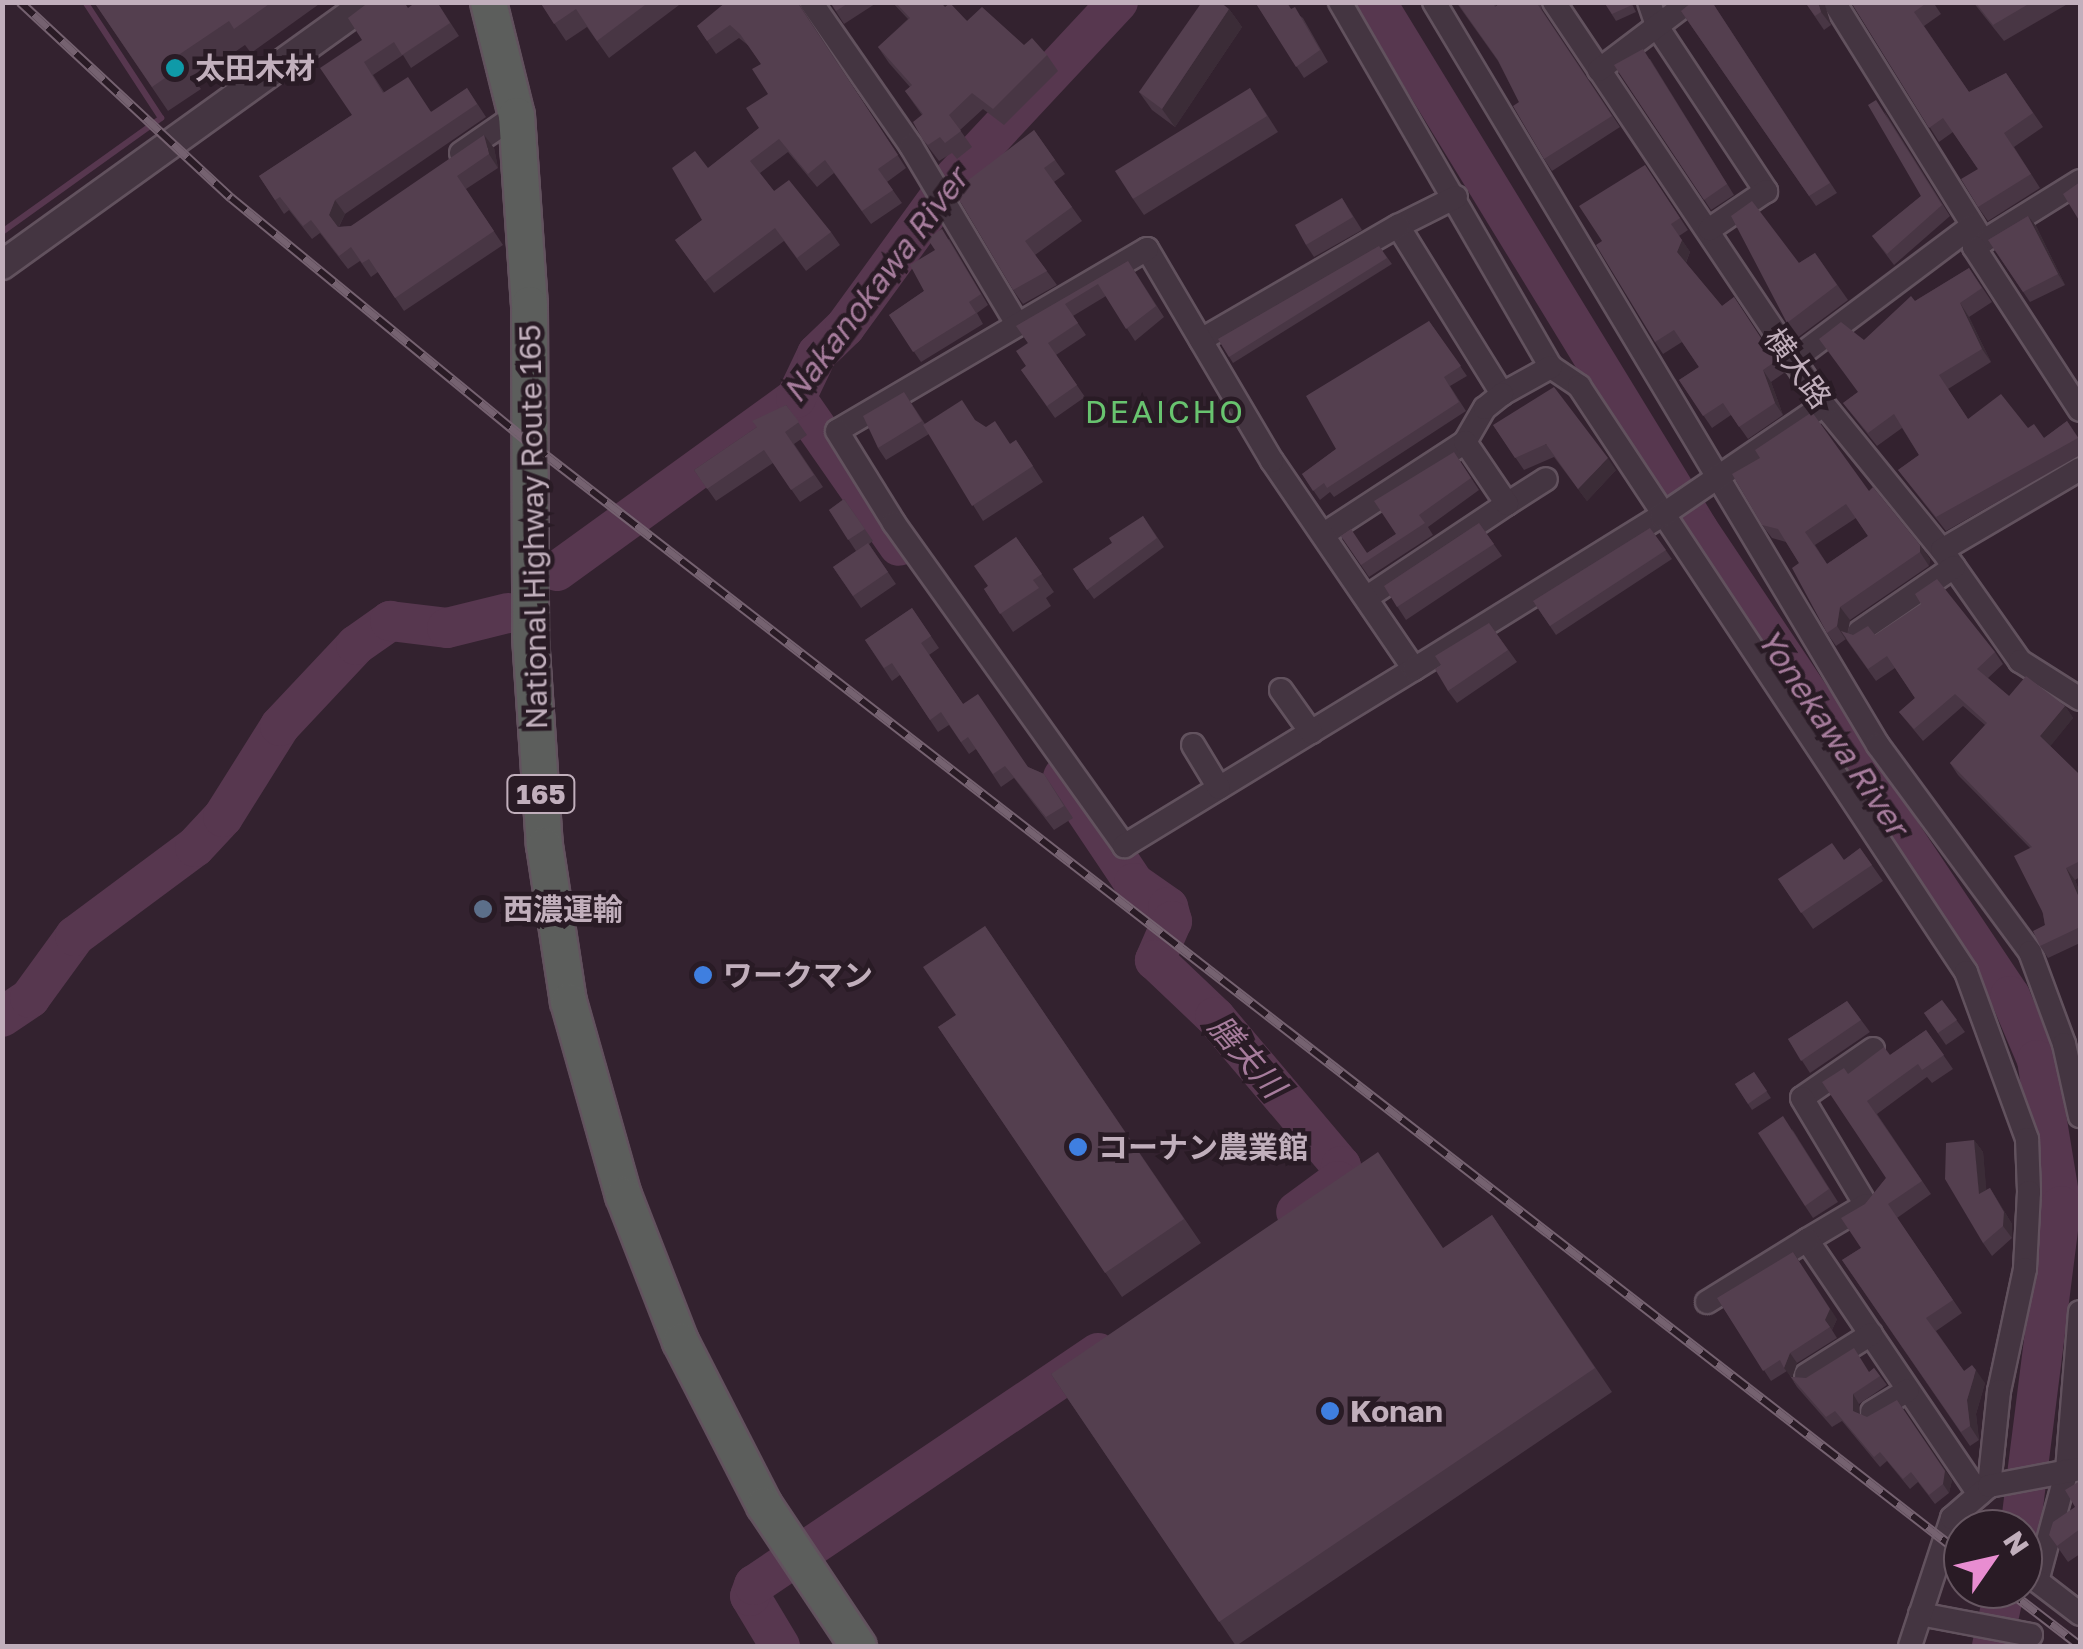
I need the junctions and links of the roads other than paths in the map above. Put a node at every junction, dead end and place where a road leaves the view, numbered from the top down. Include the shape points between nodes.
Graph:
1 (368, 2) edge
2 (488, 2) edge
3 (810, 2) edge
4 (1340, 2) edge
5 (1434, 2) edge
6 (1554, 2) edge
7 (1648, 2) edge
8 (1690, 2) edge
9 (1834, 2) edge
10 (1658, 28) junction
11 (1599, 70) junction
12 (516, 115) junction
13 (435, 170) edge
14 (2080, 181) edge
15 (1456, 197) junction
16 (1398, 226) junction
17 (1710, 230) junction
18 (1978, 233) junction
19 (2, 265) edge
20 (1016, 324) junction
21 (1200, 340) junction
22 (1792, 361) junction
23 (1551, 367) junction
24 (1502, 394) junction
25 (1824, 405) junction
26 (2080, 410) edge
27 (1465, 442) junction
28 (2080, 469) edge
29 (1546, 479) dead end
30 (1717, 480) junction
31 (1507, 504) junction
32 (1664, 513) junction
33 (1324, 534) junction
34 (1948, 558) junction
35 (1369, 596) junction
36 (1860, 632) edge
37 (1414, 669) junction
38 (1281, 690) dead end
39 (2080, 699) edge
40 (1311, 732) junction
41 (1193, 745) dead end
42 (1219, 788) junction
43 (1873, 1049) dead end
44 (2080, 1116) edge
45 (1807, 1240) junction
46 (1707, 1302) dead end
47 (2080, 1312) edge
48 (1871, 1334) junction
49 (1806, 1376) edge
50 (1908, 1390) junction
51 (1872, 1412) edge
52 (2068, 1471) edge
53 (1988, 1488) junction
54 (1920, 1614) junction
55 (2080, 1614) edge
56 (2032, 1640) edge
57 (858, 1646) edge
58 (1910, 1646) edge

1 - 19 street
2 - 12 highway, National Highway Route 165 / 165
3 - 20 street
4 - 15 street
5 - 30 street
6 - 11 street, 横大路
7 - 10 street
8 - 10 street
9 - 18 street
10 - 11 street
10 - 17 street via 1766,191
11 - 17 street, 横大路
12 - 13 street
12 - 57 highway, National Highway Route 165 / 165 via 529,304 530,636 544,845 568,1001 623,1195 680,1341 796,1553
14 - 18 street
15 - 16 street
15 - 23 street
16 - 21 street
16 - 24 street
17 - 22 street, 横大路
18 - 22 street
18 - 26 street via 1974,247
20 - 21 street via 1147,249
20 - 42 street via 837,431 894,523 1124,846
21 - 33 street via 1272,462
22 - 25 street, 横大路
23 - 24 street
23 - 32 street via 1579,386
24 - 27 street
25 - 30 street
25 - 34 street, 横大路
27 - 31 street
27 - 33 street
28 - 34 street
29 - 31 street
30 - 32 street
30 - 44 street via 1878,745 2030,952 2064,1044
31 - 35 street
32 - 37 street
32 - 53 street via 1966,972 2008,1076 2027,1139 2029,1192 2025,1269 1999,1391
33 - 35 street
34 - 36 street
34 - 39 street, 横大路 via 2020,661
35 - 37 street
37 - 40 street
38 - 40 street
40 - 42 street
41 - 42 street
43 - 45 street via 1802,1098 1866,1205
45 - 46 street
45 - 48 street
47 - 52 street
48 - 49 street
48 - 50 street
50 - 51 street
50 - 53 street
52 - 53 street
52 - 55 street via 2037,1582
53 - 54 street via 1952,1518
54 - 56 street
54 - 58 street

